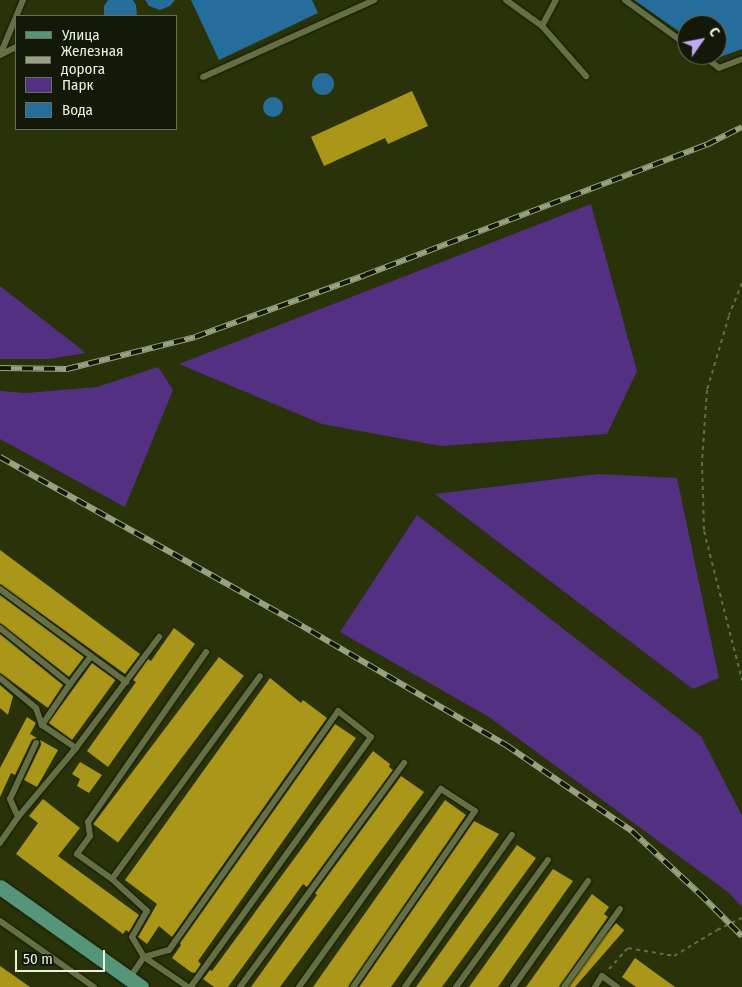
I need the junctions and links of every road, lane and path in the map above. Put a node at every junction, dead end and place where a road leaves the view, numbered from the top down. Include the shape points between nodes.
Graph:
1 (23, 0) edge
2 (374, 0) edge
3 (506, 0) edge
4 (556, 0) edge
5 (625, 0) edge
6 (17, 15) edge
7 (15, 19) edge
8 (542, 26) junction
9 (677, 38) edge
10 (15, 48) edge
11 (742, 60) edge
12 (715, 65) edge
13 (586, 76) dead end
14 (203, 77) dead end
15 (742, 283) edge
16 (0, 589) edge
17 (0, 628) edge
18 (159, 637) dead end
19 (206, 652) dead end
20 (91, 656) junction
21 (260, 676) dead end
22 (0, 678) edge
23 (742, 680) edge
24 (126, 682) junction
25 (70, 684) junction
26 (42, 725) junction
27 (36, 743) dead end
28 (76, 748) junction
29 (404, 763) dead end
30 (18, 817) junction
31 (512, 835) dead end
32 (0, 844) edge
33 (548, 860) dead end
34 (112, 879) junction
35 (588, 881) dead end
36 (1, 889) edge
37 (620, 909) dead end
38 (742, 918) edge
39 (0, 921) edge
40 (144, 957) junction
41 (602, 976) junction
42 (135, 983) edge
43 (94, 987) edge
44 (189, 987) edge
45 (240, 987) edge
46 (299, 987) edge
47 (354, 987) edge
48 (405, 987) edge
49 (456, 987) edge
50 (513, 987) edge
51 (564, 987) edge
52 (595, 987) edge
53 (617, 987) edge

1 - 6 lane
2 - 14 lane
3 - 8 lane
4 - 8 lane
5 - 9 lane
7 - 10 lane via 0,55
8 - 13 lane
11 - 12 lane via 719,68
15 - 23 path via 707,390 702,462 704,531
16 - 20 lane
17 - 25 lane
18 - 24 lane
19 - 34 lane via 88,822 90,836 77,854
20 - 24 lane
20 - 25 lane
21 - 34 lane
22 - 26 lane via 36,708
24 - 28 lane
25 - 26 lane
26 - 28 lane
27 - 30 lane via 10,799
28 - 30 lane
29 - 45 lane
30 - 32 lane
31 - 48 lane
33 - 49 lane
34 - 40 lane via 147,911 132,937
35 - 50 lane
36 - 42 main road
37 - 51 lane
38 - 41 path via 674,956 628,948
39 - 43 lane
40 - 42 lane
40 - 44 lane
40 - 44 lane via 169,950 338,711 371,737
41 - 52 lane
41 - 53 lane
46 - 47 lane via 441,789 475,811

